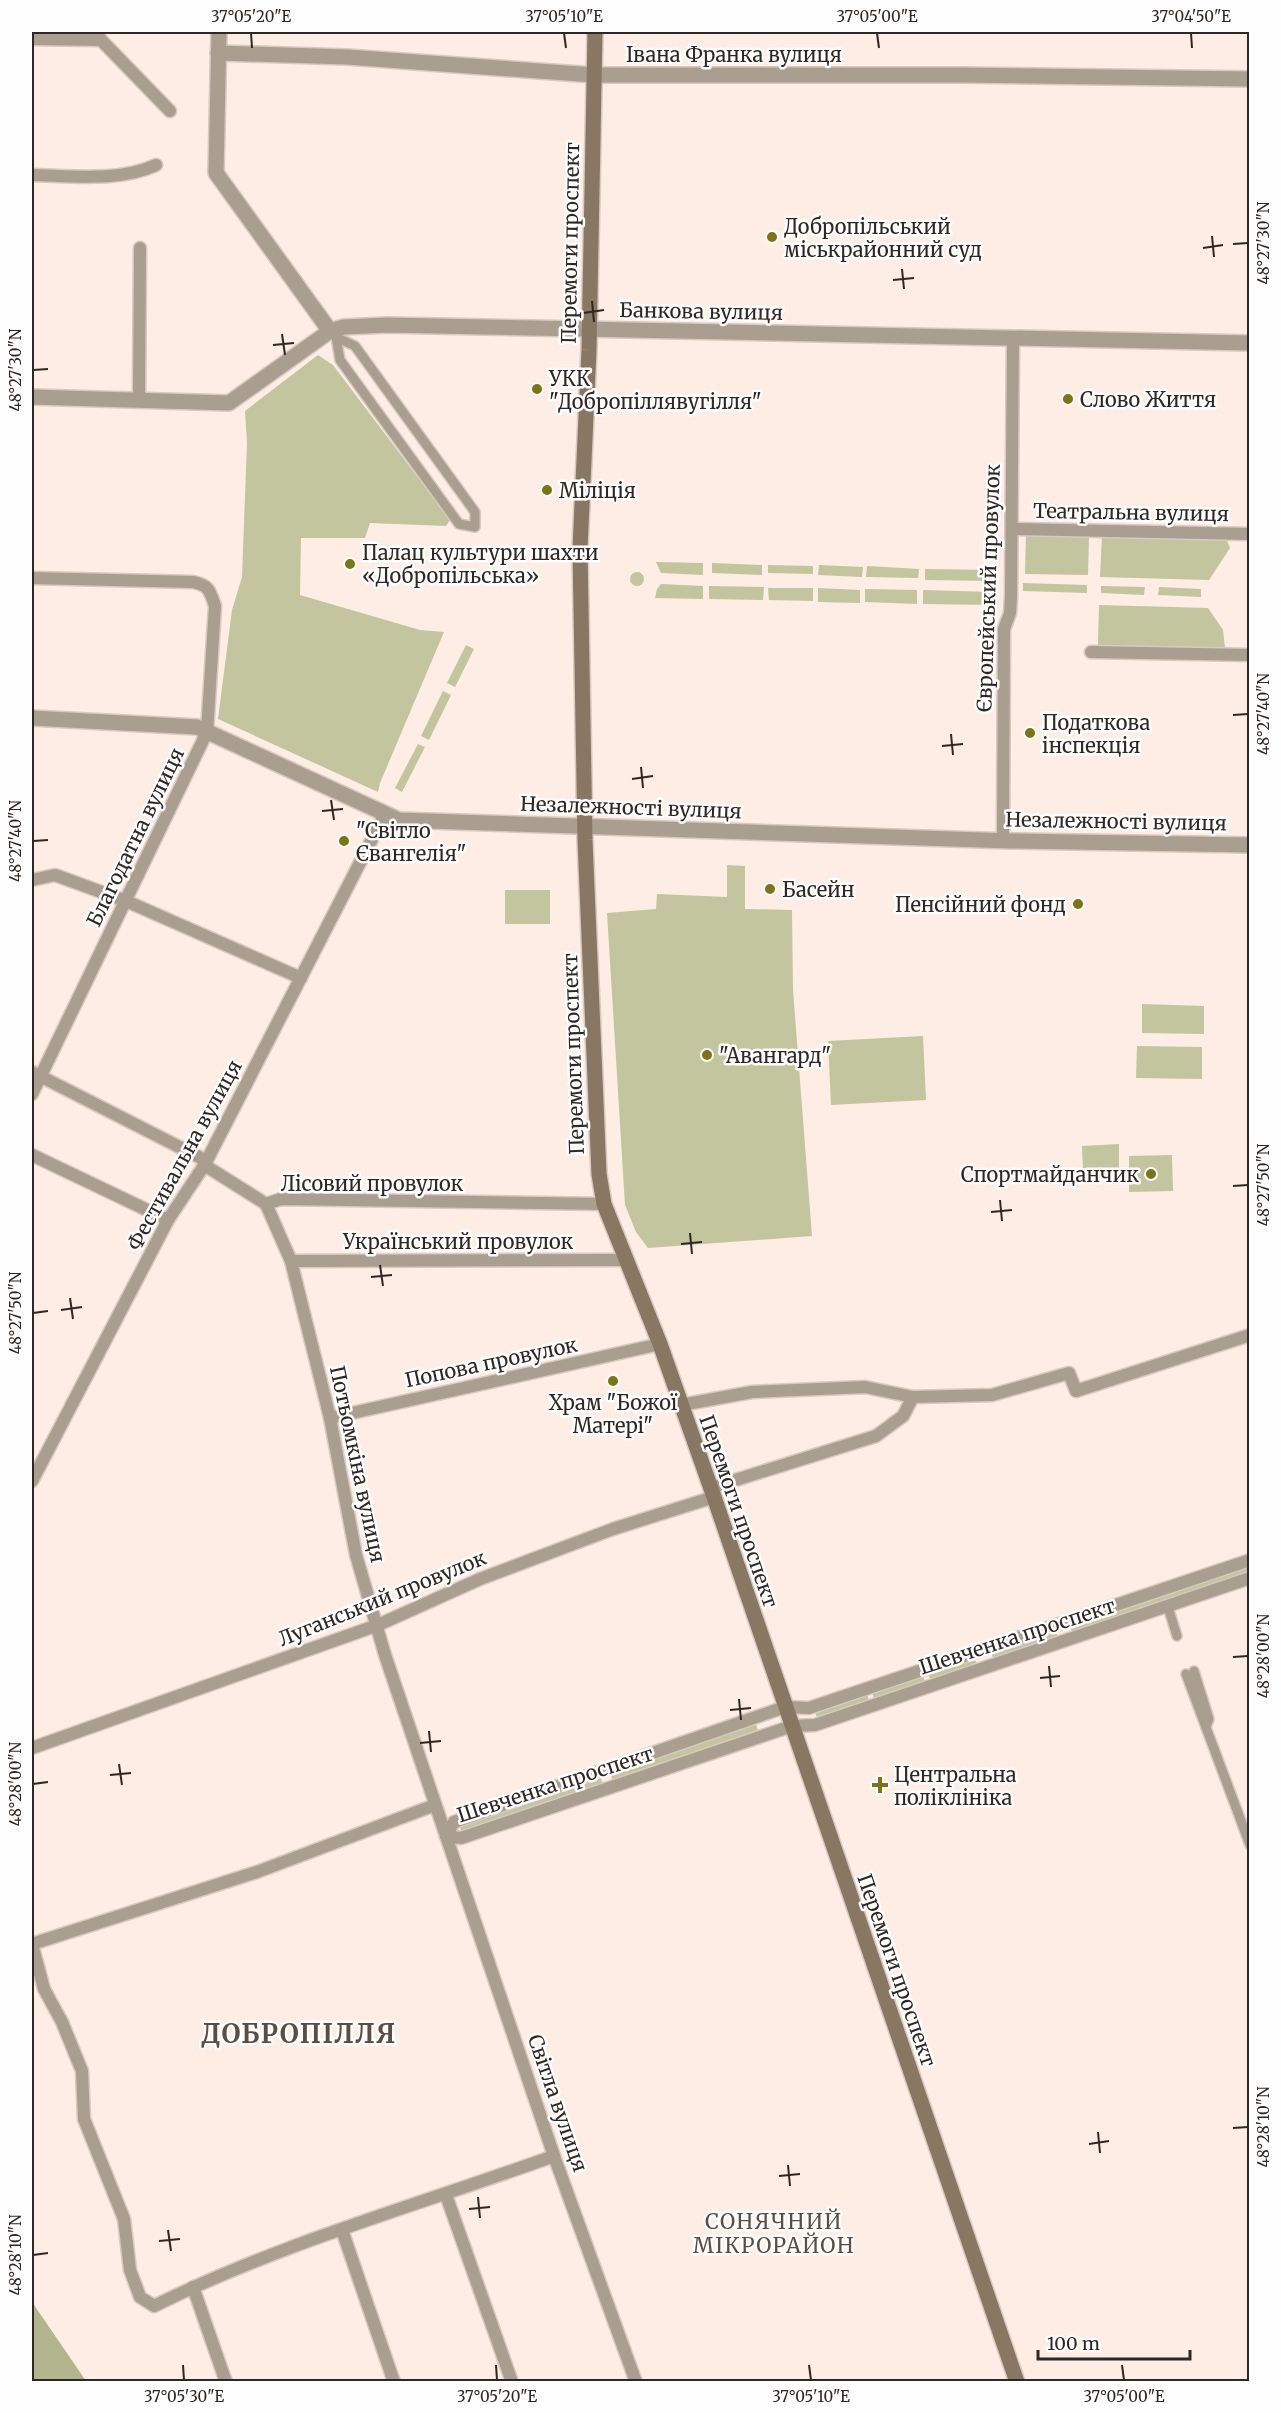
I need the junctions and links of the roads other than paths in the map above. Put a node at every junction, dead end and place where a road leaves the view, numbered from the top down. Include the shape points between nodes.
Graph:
1 (219, 32) edge
2 (595, 32) edge
3 (99, 36) edge
4 (32, 39) edge
5 (218, 53) junction
6 (594, 75) junction
7 (1250, 79) edge
8 (170, 111) dead end
9 (156, 165) dead end
10 (32, 175) edge
11 (140, 248) dead end
12 (589, 328) junction
13 (333, 334) junction
14 (1013, 338) junction
15 (1250, 343) edge
16 (32, 397) edge
17 (139, 400) junction
18 (1012, 528) junction
19 (1250, 534) edge
20 (32, 578) edge
21 (1091, 652) dead end
22 (1250, 655) edge
23 (32, 718) edge
24 (207, 732) junction
25 (385, 814) junction
26 (585, 827) junction
27 (1003, 840) junction
28 (1250, 845) edge
29 (32, 880) edge
30 (126, 901) junction
31 (301, 978) junction
32 (35, 1074) edge
33 (32, 1094) edge
34 (32, 1155) edge
35 (205, 1164) junction
36 (266, 1204) junction
37 (604, 1204) junction
38 (168, 1220) junction
39 (626, 1260) junction
40 (291, 1262) junction
41 (1250, 1335) edge
42 (660, 1344) junction
43 (913, 1397) junction
44 (681, 1404) junction
45 (330, 1418) junction
46 (32, 1481) edge
47 (712, 1493) junction
48 (1250, 1560) edge
49 (1250, 1578) edge
50 (1168, 1607) junction
51 (378, 1625) junction
52 (1177, 1636) dead end
53 (1190, 1672) dead end
54 (785, 1707) junction
55 (792, 1726) junction
56 (32, 1748) edge
57 (435, 1805) junction
58 (446, 1836) junction
59 (1250, 1845) edge
60 (32, 1944) edge
61 (554, 2156) junction
62 (446, 2195) junction
63 (342, 2230) junction
64 (193, 2287) junction
65 (226, 2382) edge
66 (394, 2382) edge
67 (512, 2382) edge
68 (636, 2382) edge
69 (1017, 2382) edge

1 - 5 street
2 - 6 main road, Перемоги проспект
3 - 4 street
3 - 8 street
5 - 6 street, Івана Франка вулиця via 347,57
5 - 13 street via 216,173
6 - 7 street, Івана Франка вулиця
6 - 12 main road, Перемоги проспект
9 - 10 street via 141,172 97,176
11 - 17 street
12 - 13 street, Банкова вулиця via 387,325 345,327
12 - 14 street, Банкова вулиця
12 - 26 main road, Перемоги проспект via 580,526
13 - 13 street via 340,360 459,524 475,527 475,513 355,346
13 - 17 street, Банкова вулиця via 229,403
14 - 15 street, Банкова вулиця
14 - 18 street, Європейський провулок
16 - 17 street, Банкова вулиця
18 - 19 street, Театральна вулиця
18 - 27 street, Європейський провулок via 1010,613 1004,629
20 - 24 street, Благодатна вулиця via 206,585 215,606
21 - 22 street
23 - 24 street, Незалежності вулиця via 181,725
24 - 25 street, Незалежності вулиця
24 - 30 street, Благодатна вулиця
25 - 26 street, Незалежності вулиця via 399,820
25 - 31 street, Фестивальна вулиця
26 - 27 street, Незалежності вулиця
26 - 37 main road, Перемоги проспект via 599,1174
27 - 28 street, Незалежності вулиця
29 - 30 street via 55,875
30 - 31 street
30 - 32 street, Благодатна вулиця
31 - 35 street, Фестивальна вулиця
32 - 33 street, Благодатна вулиця
32 - 35 street, Лісовий провулок via 201,1158
34 - 38 street
35 - 36 street, Лісовий провулок
35 - 38 street, Фестивальна вулиця
36 - 37 street, Лісовий провулок via 281,1199
36 - 40 street, Потьомкіна вулиця
37 - 39 main road, Перемоги проспект
38 - 46 street, Фестивальна вулиця
39 - 40 street, Український провулок
39 - 42 main road, Перемоги проспект
40 - 45 street, Потьомкіна вулиця
41 - 43 street via 1076,1391 1069,1373 992,1395
42 - 44 main road, Перемоги проспект
42 - 45 street, Попова провулок
43 - 44 street via 865,1387 752,1392
43 - 47 street, Луганський провулок via 903,1416 876,1436
44 - 47 main road, Перемоги проспект
45 - 51 street, Потьомкіна вулиця via 356,1554
47 - 51 street, Луганський провулок via 480,1579
47 - 54 main road, Перемоги проспект
48 - 54 street, Шевченка проспект via 809,1708
49 - 50 street, Шевченка проспект
50 - 52 street
50 - 55 street, Шевченка проспект via 815,1725
51 - 56 street, Луганський провулок
51 - 57 street, Потьомкіна вулиця
53 - 59 street
54 - 55 main road, Перемоги проспект
54 - 58 street, Шевченка проспект via 454,1822
55 - 58 street, Шевченка проспект via 461,1838
55 - 69 main road, Перемоги проспект
57 - 58 street, Потьомкіна вулиця
57 - 60 street via 257,1872
58 - 61 street, Світла вулиця
60 - 64 street via 44,1989 63,2022 82,2071 84,2119 124,2219 130,2270 140,2298 154,2306
61 - 62 street
61 - 68 street, Світла вулиця
62 - 63 street
62 - 67 street
63 - 64 street
63 - 66 street
64 - 65 street

